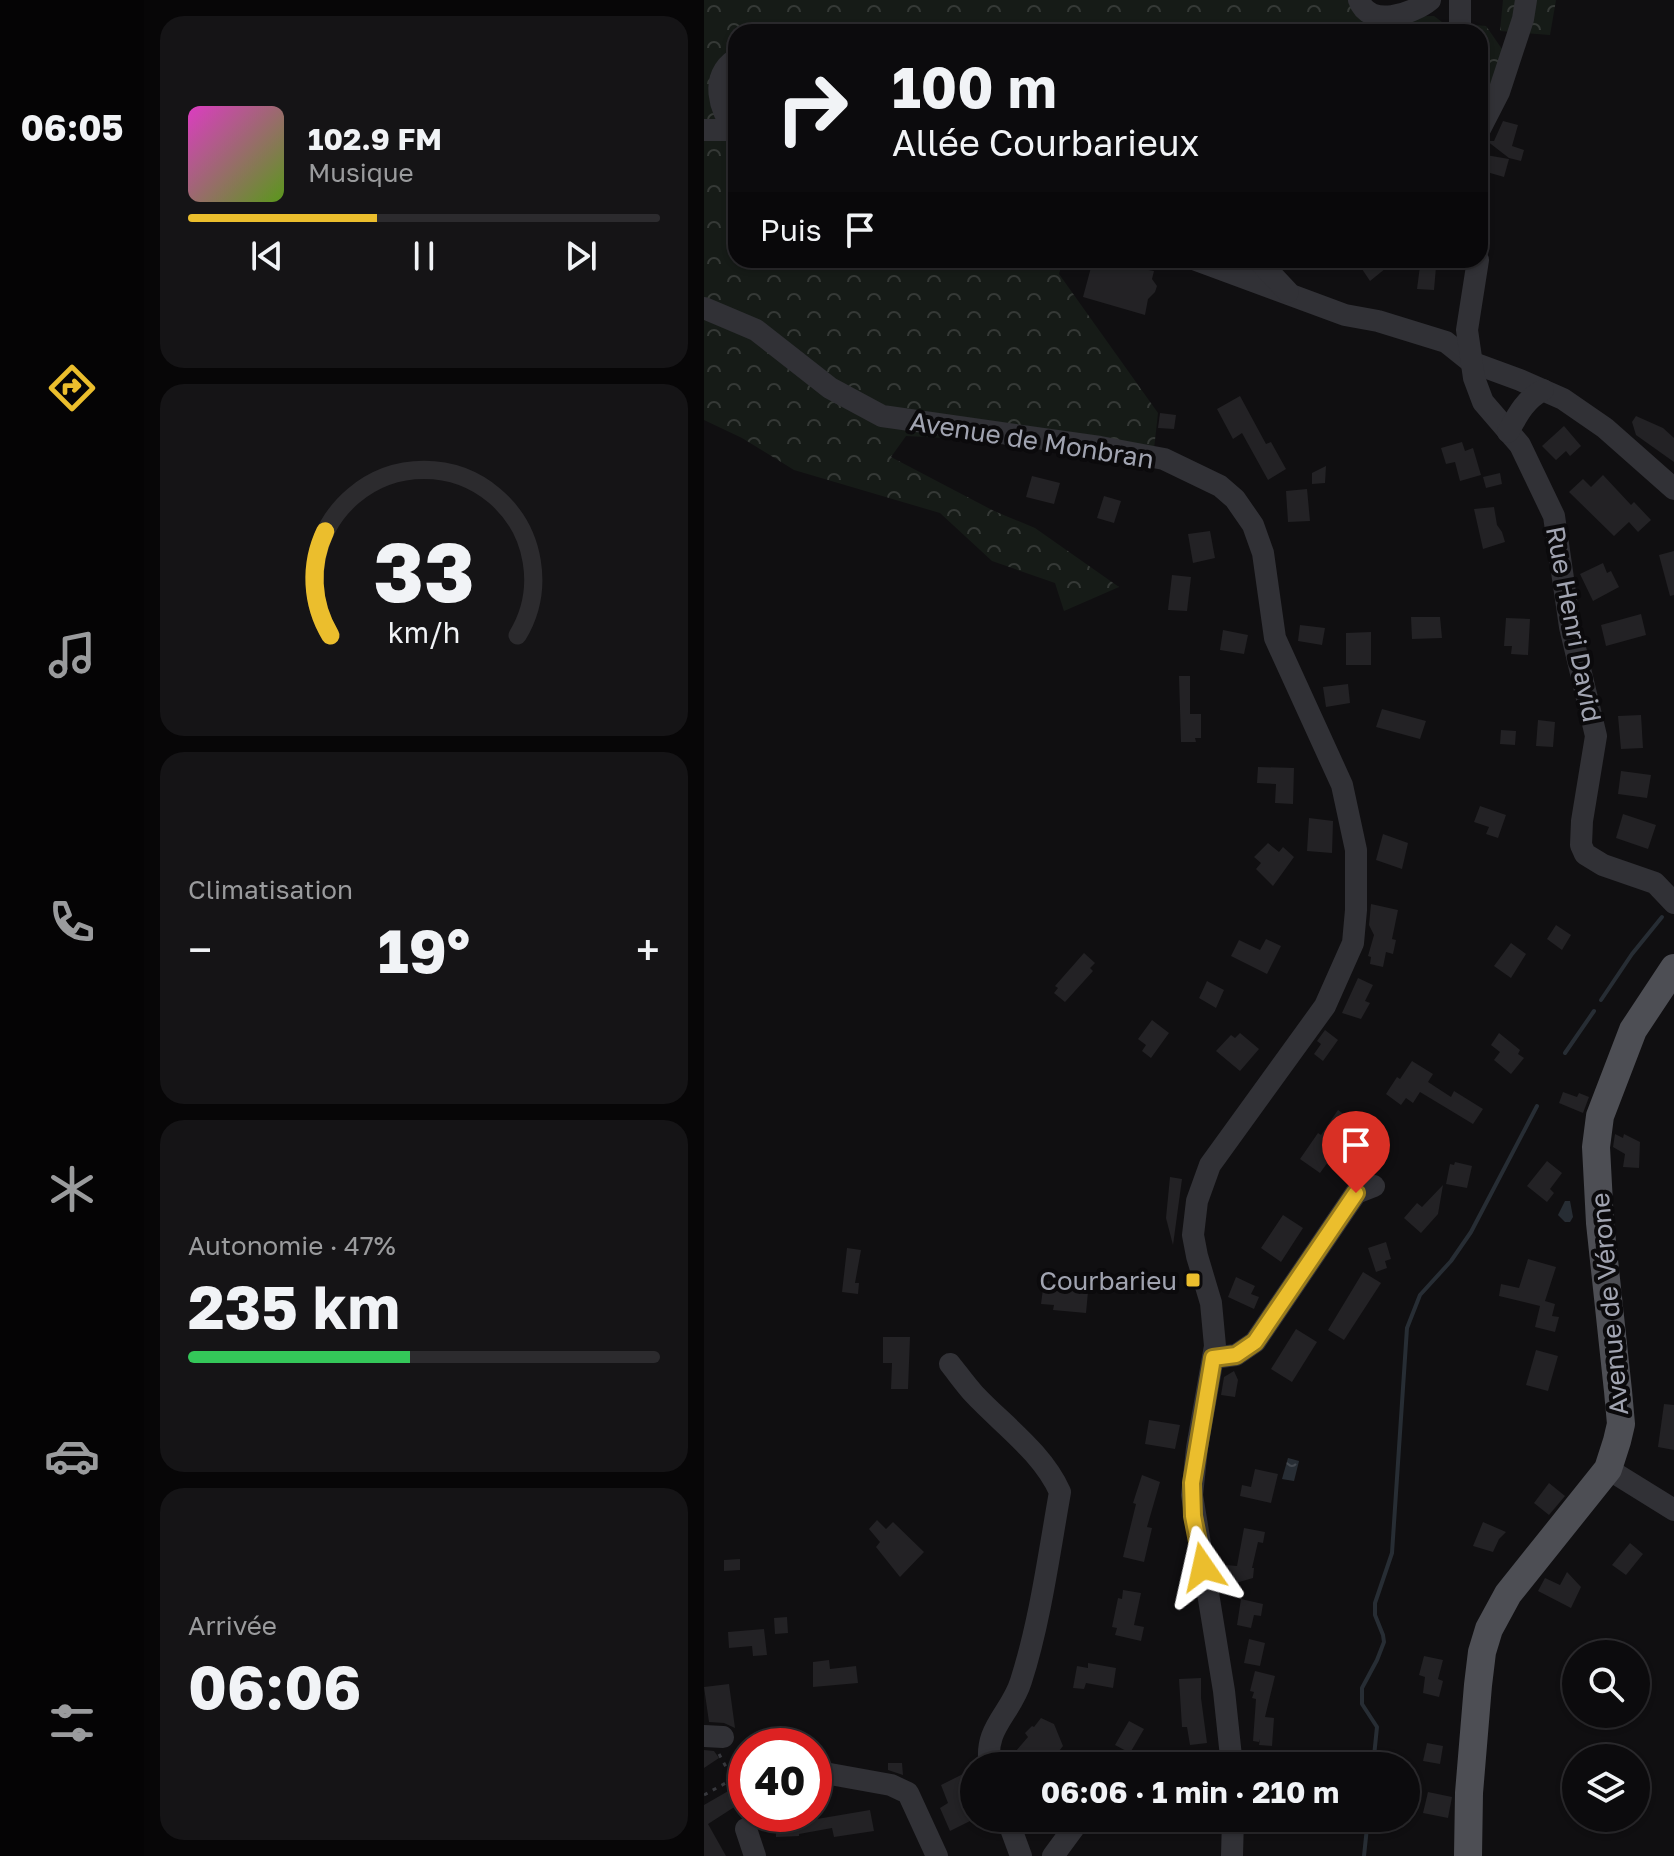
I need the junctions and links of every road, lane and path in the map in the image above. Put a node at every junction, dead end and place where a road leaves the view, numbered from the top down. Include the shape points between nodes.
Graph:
1 (1359, 0) edge
2 (1430, 0) edge
3 (1460, 0) edge
4 (1526, 0) edge
5 (1460, 24) edge
6 (728, 66) edge
7 (1488, 113) edge
8 (728, 118) edge
9 (704, 130) edge
10 (728, 130) edge
11 (1218, 268) edge
12 (1266, 268) edge
13 (1477, 268) edge
14 (1291, 295) junction
15 (704, 308) edge
16 (1471, 362) junction
17 (1543, 390) junction
18 (1508, 432) junction
19 (1674, 489) edge
20 (1674, 903) edge
21 (1674, 968) edge
22 (1374, 1186) dead end
23 (1213, 1358) junction
24 (950, 1364) dead end
25 (1608, 1469) junction
26 (1674, 1510) edge
27 (714, 1737) edge
28 (988, 1752) edge
29 (1231, 1752) edge
30 (728, 1770) edge
31 (832, 1774) edge
32 (728, 1782) edge
33 (704, 1795) edge
34 (747, 1832) edge
35 (1012, 1832) edge
36 (1071, 1832) edge
37 (1233, 1832) edge
38 (755, 1856) edge
39 (937, 1856) edge
40 (1021, 1856) edge
41 (1053, 1856) edge
42 (1232, 1856) edge
43 (1468, 1856) edge

1 - 2 street via 1368,13 1388,17 1414,11
3 - 5 street
4 - 7 street
6 - 8 street via 719,82
9 - 10 street
11 - 14 street
12 - 14 street
13 - 16 street, Rue Henri David via 1468,317
14 - 16 street via 1345,315 1426,334
15 - 23 street, Avenue de Monbran via 756,330 836,393 882,416 1105,457 1164,459 1220,486 1253,525 1263,553 1275,638 1342,785 1356,850 1356,910 1353,943 1325,1006 1210,1165 1200,1190 1193,1235 1215,1320
16 - 17 street
16 - 18 street, Rue Henri David via 1483,402
17 - 18 street via 1525,404
17 - 19 street via 1605,428
18 - 20 street, Rue Henri David via 1520,445 1554,516 1570,627 1596,736 1581,845 1603,865 1655,883
21 - 25 main road, Avenue de Vérone via 1633,1030 1597,1137 1600,1223 1621,1424
22 - 23 street via 1356,1193 1255,1342 1236,1355
23 - 29 street, Avenue de Monbran via 1192,1495
24 - 28 street via 1014,1432 1060,1492 1025,1668
25 - 26 street
25 - 43 main road, Avenue de Vérone via 1508,1594 1489,1629 1478,1685
27 - 30 path
31 - 39 street via 908,1793
32 - 33 path
34 - 38 street
35 - 40 street
36 - 41 street
37 - 42 street

